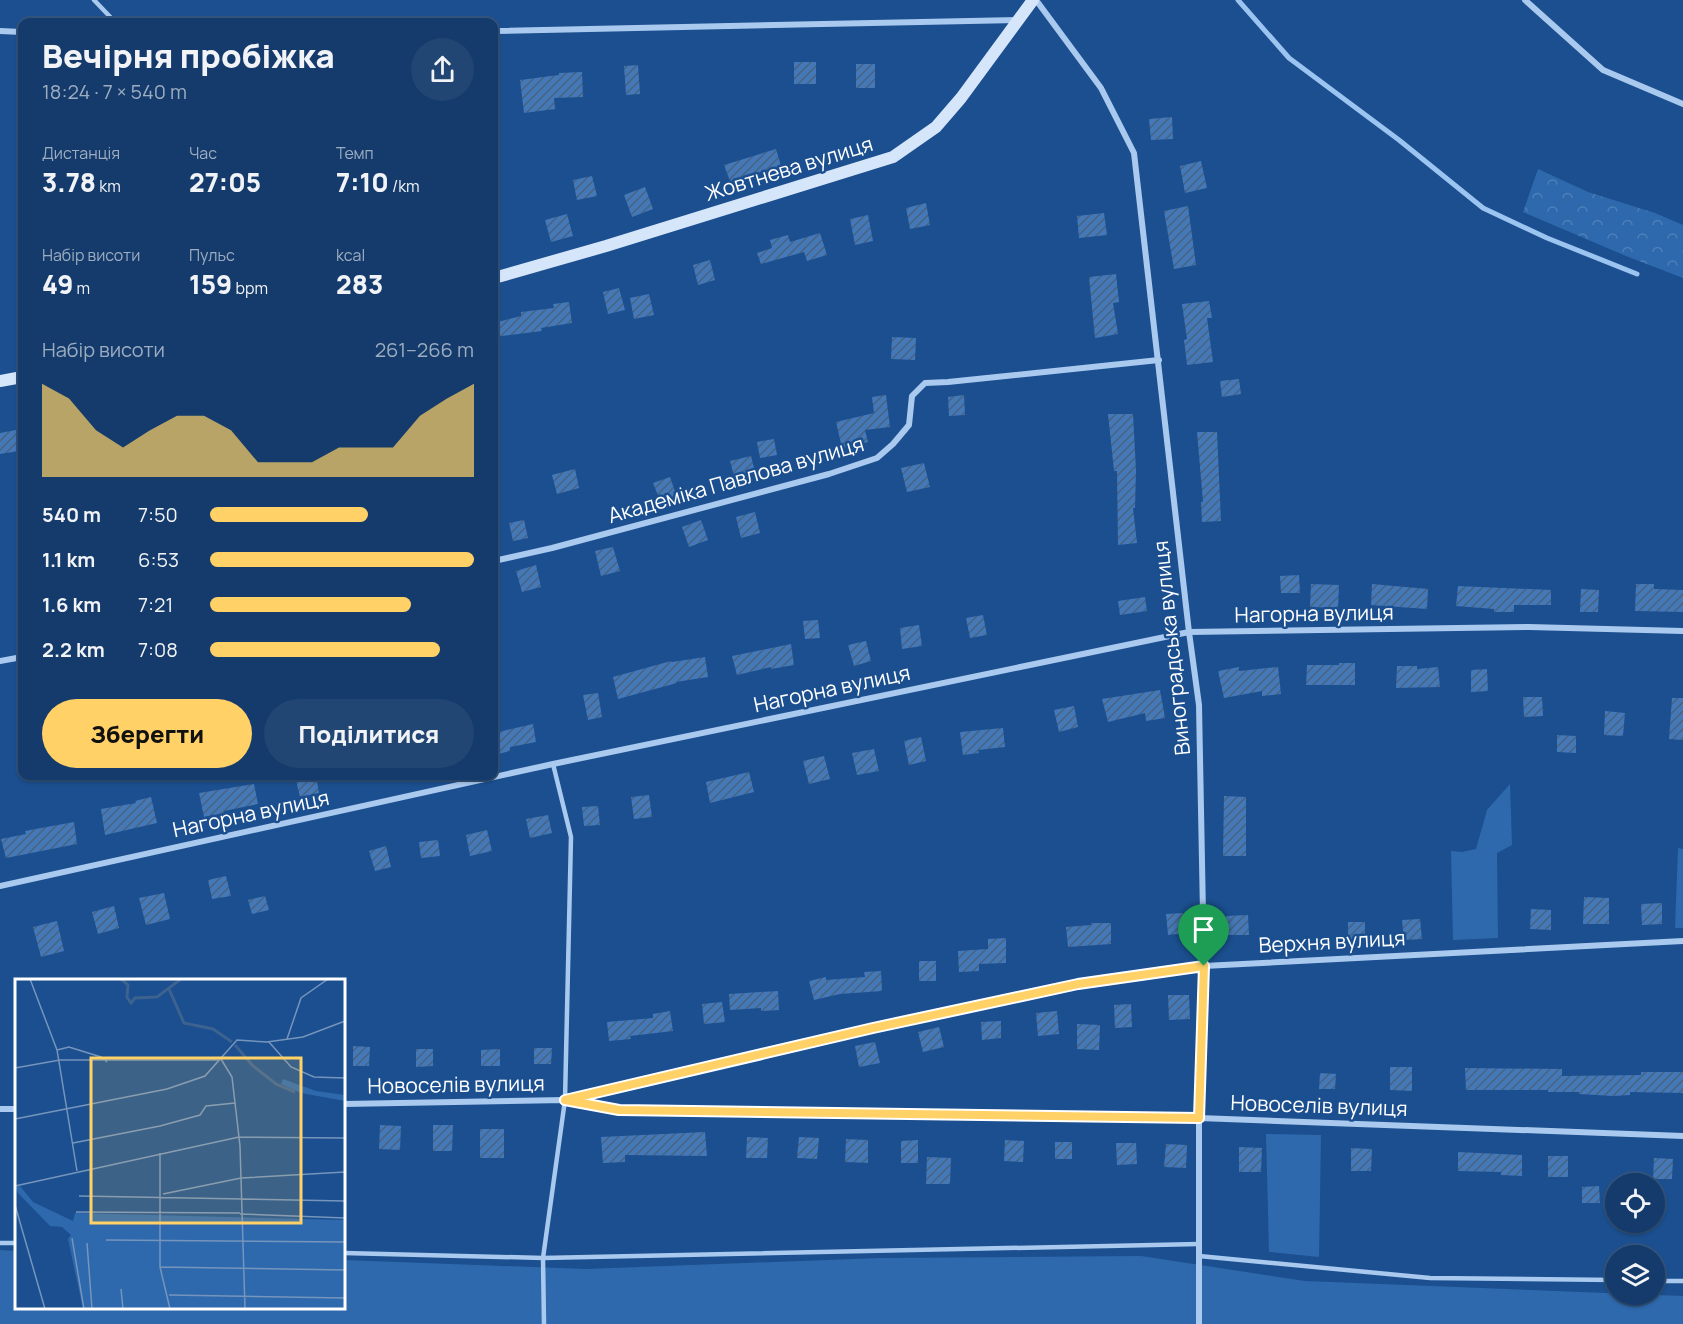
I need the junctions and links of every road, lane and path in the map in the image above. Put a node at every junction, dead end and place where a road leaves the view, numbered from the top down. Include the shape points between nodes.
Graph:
1 (94, 0) edge
2 (1034, 0) edge
3 (1525, 0) edge
4 (111, 18) edge
5 (1019, 20) junction
6 (498, 31) edge
7 (0, 32) edge
8 (18, 32) edge
9 (1683, 104) edge
10 (498, 277) edge
11 (1159, 360) junction
12 (18, 378) edge
13 (0, 381) edge
14 (498, 560) edge
15 (1683, 631) edge
16 (1189, 632) junction
17 (18, 658) edge
18 (0, 661) edge
19 (553, 764) junction
20 (498, 776) edge
21 (480, 780) edge
22 (0, 886) edge
23 (1683, 941) edge
24 (1204, 966) junction
25 (565, 1100) junction
26 (345, 1104) edge
27 (1199, 1118) junction
28 (1683, 1136) edge
29 (1199, 1244) junction
30 (345, 1252) edge
31 (1199, 1256) junction
32 (543, 1258) junction
33 (1605, 1280) edge
34 (1665, 1281) edge
35 (1683, 1281) edge
36 (544, 1324) edge
37 (1199, 1324) edge

1 - 4 lane
2 - 5 main road, Жовтнева вулиця
2 - 11 street, Виноградська вулиця via 1101,88 1134,153
3 - 9 street via 1603,70
5 - 6 street
5 - 10 main road, Жовтнева вулиця via 936,127 893,157
7 - 8 street
11 - 14 street, Академіка Павлова вулиця via 925,383 912,396 909,425 877,458 830,474
11 - 16 street, Виноградська вулиця
12 - 13 main road
15 - 16 street, Нагорна вулиця via 1529,627
16 - 19 street, Нагорна вулиця
16 - 24 street, Виноградська вулиця via 1199,705
17 - 18 street
19 - 20 street, Нагорна вулиця
19 - 25 lane via 572,837
21 - 22 street, Нагорна вулиця
23 - 24 street, Верхня вулиця
24 - 25 street, Верхня вулиця via 1078,984
24 - 27 street, Виноградська вулиця
25 - 26 street, Новоселів вулиця
25 - 27 street, Новоселів вулиця via 619,1110
25 - 32 lane
27 - 28 street, Новоселів вулиця
27 - 29 street, Виноградська вулиця
29 - 31 street, Виноградська вулиця
29 - 32 lane
30 - 32 lane
31 - 33 lane via 1430,1278
31 - 37 street, Виноградська вулиця
32 - 36 lane
34 - 35 lane

